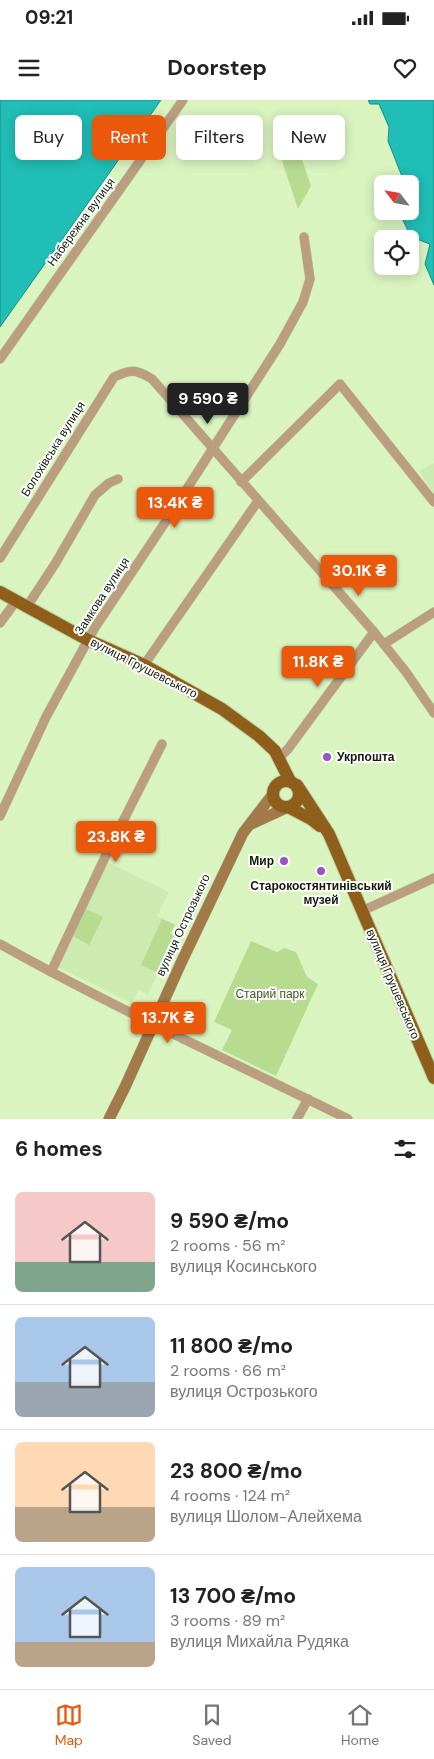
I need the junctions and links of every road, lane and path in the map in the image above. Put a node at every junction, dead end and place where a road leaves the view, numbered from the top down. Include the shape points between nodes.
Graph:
1 (183, 100) edge
2 (304, 237) dead end
3 (0, 359) edge
4 (212, 448) junction
5 (118, 479) dead end
6 (242, 482) junction
7 (258, 501) junction
8 (434, 502) edge
9 (0, 558) edge
10 (0, 592) edge
11 (21, 604) junction
12 (434, 612) edge
13 (0, 623) edge
14 (374, 632) junction
15 (88, 640) junction
16 (384, 644) junction
17 (144, 665) junction
18 (434, 712) edge
19 (162, 744) dead end
20 (279, 758) junction
21 (293, 783) junction
22 (273, 792) junction
23 (288, 807) junction
24 (0, 816) edge
25 (247, 826) junction
26 (329, 834) junction
27 (434, 878) edge
28 (362, 911) junction
29 (0, 946) edge
30 (51, 972) junction
31 (153, 1023) junction
32 (434, 1078) edge
33 (308, 1099) junction
34 (109, 1119) edge
35 (298, 1119) edge
36 (348, 1119) edge

1 - 3 street, Набережна вулиця
2 - 4 street, Замкова вулиця via 310,279 303,302 280,344
4 - 6 street
4 - 9 street, Болохівська вулиця via 152,379 140,371 128,370 114,377
4 - 15 street, Замкова вулиця
5 - 11 street via 95,495 55,564
6 - 7 street
6 - 8 street via 340,384
7 - 14 street
7 - 17 street
10 - 11 main road, вулиця Грушевського
11 - 13 street
11 - 15 main road, вулиця Грушевського
12 - 16 street
14 - 16 street
14 - 20 street
15 - 17 main road, вулиця Грушевського
15 - 24 street, Замкова вулиця via 46,717
16 - 18 street
17 - 20 main road, вулиця Грушевського via 222,710 259,736
19 - 30 street
20 - 21 main road, вулиця Грушевського
20 - 22 main road
21 - 22 main road via 278,783
21 - 23 main road via 299,797
21 - 26 main road, вулиця Грушевського
22 - 23 main road via 279,805
22 - 25 main road, вулиця Острозького
23 - 25 main road
23 - 26 main road, вулиця Грушевського via 311,819
25 - 31 main road, вулиця Острозького
26 - 28 main road, вулиця Грушевського
27 - 28 street
28 - 32 main road, вулиця Грушевського
29 - 30 street
30 - 31 street
31 - 33 street
31 - 34 main road, вулиця Острозького
33 - 35 street
33 - 36 street

